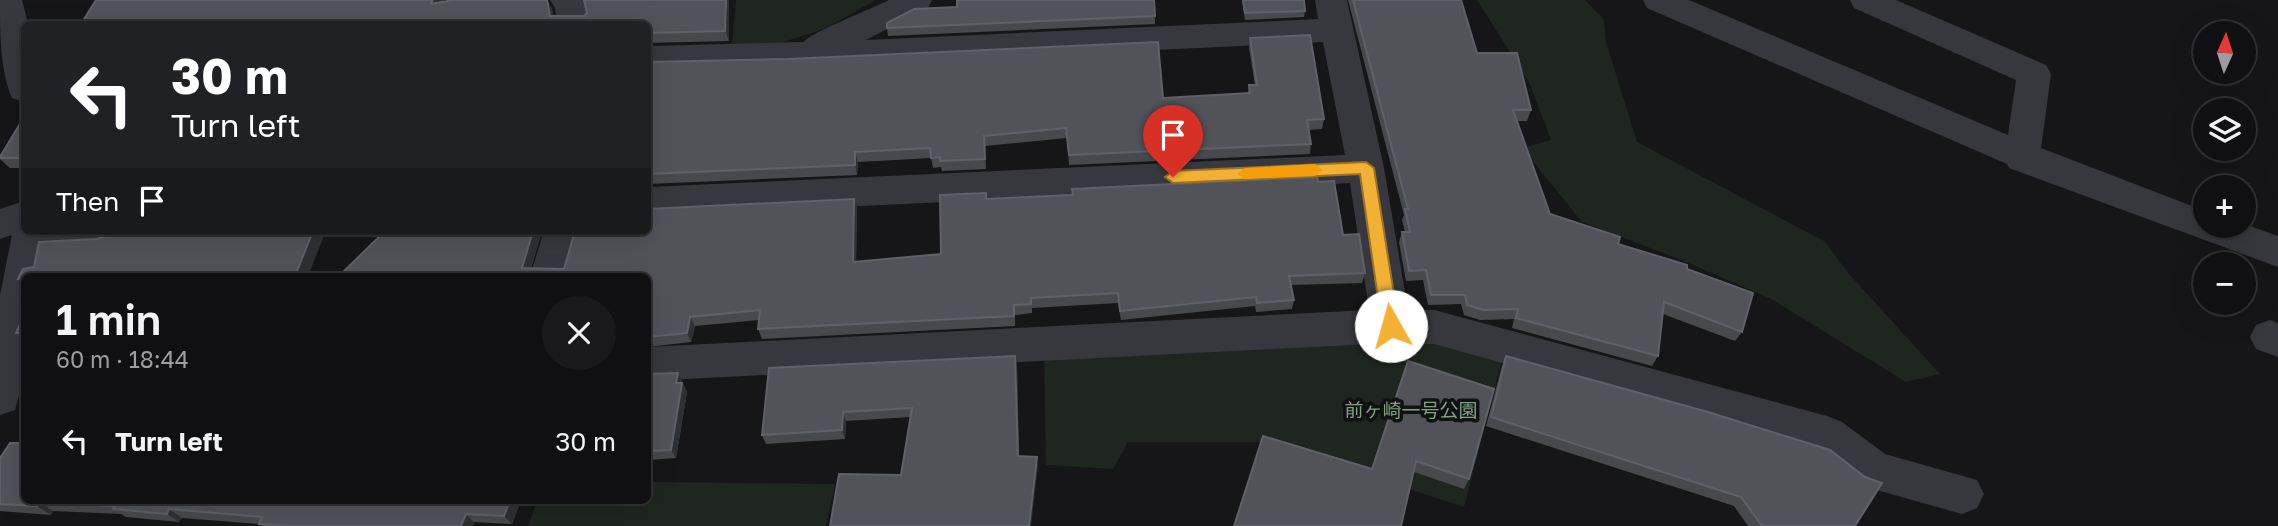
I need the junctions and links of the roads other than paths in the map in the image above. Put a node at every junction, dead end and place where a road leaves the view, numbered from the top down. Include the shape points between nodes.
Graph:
1 (6, 0) edge
2 (566, 0) edge
3 (916, 0) edge
4 (1659, 0) edge
5 (1866, 0) edge
6 (1334, 15) edge
7 (573, 21) edge
8 (792, 55) junction
9 (651, 58) edge
10 (21, 67) edge
11 (2022, 158) junction
12 (1366, 168) junction
13 (651, 202) edge
14 (21, 234) edge
15 (562, 235) edge
16 (2278, 252) edge
17 (550, 273) edge
18 (9, 318) edge
19 (1391, 326) junction
20 (651, 364) edge
21 (0, 397) edge
22 (0, 405) edge
23 (21, 407) edge
24 (1962, 494) dead end

1 - 10 street
2 - 7 street
3 - 8 street
4 - 11 street
5 - 11 street via 2034,74
6 - 8 street
6 - 12 street
8 - 9 street
11 - 16 street
12 - 13 street
12 - 19 street
14 - 18 street
15 - 17 street
18 - 21 street
19 - 20 street
19 - 24 street via 1434,327 1827,435 1873,470
22 - 23 street

